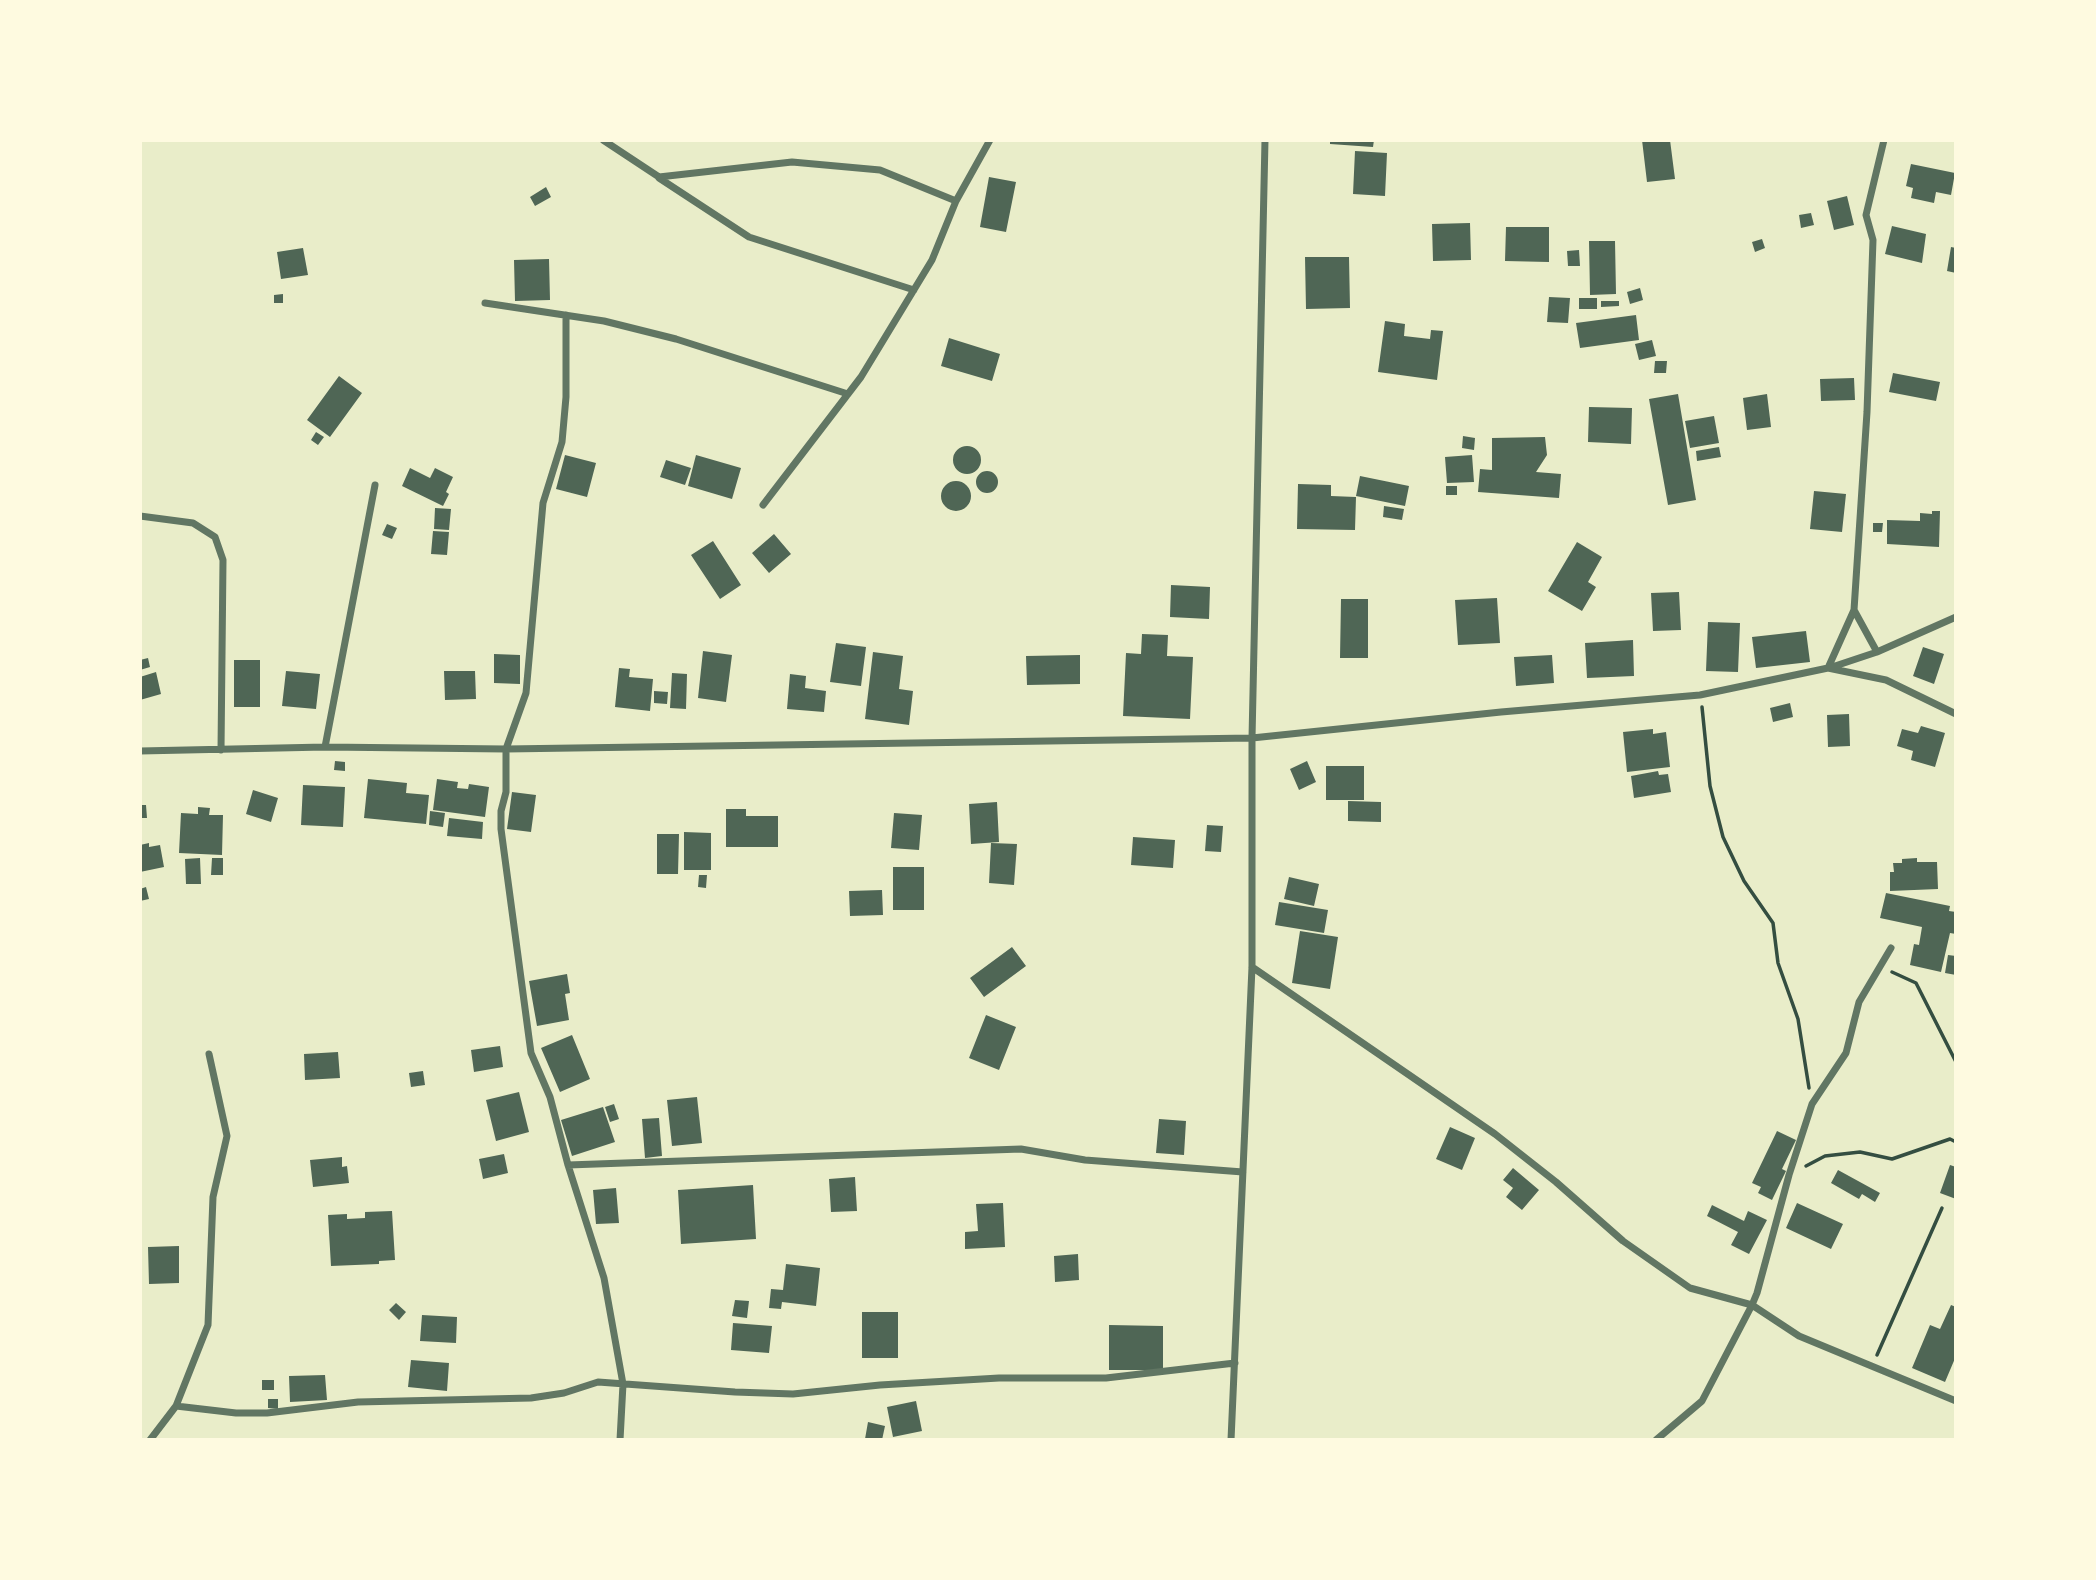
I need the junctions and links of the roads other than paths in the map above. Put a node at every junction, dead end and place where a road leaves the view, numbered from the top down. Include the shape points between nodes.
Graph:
1 (603, 140) edge
2 (990, 140) edge
3 (1265, 140) edge
4 (1884, 140) edge
5 (659, 177) junction
6 (956, 201) junction
7 (914, 290) junction
8 (485, 303) dead end
9 (566, 315) junction
10 (848, 394) junction
11 (375, 485) dead end
12 (763, 505) dead end
13 (140, 516) edge
14 (1854, 610) junction
15 (1956, 617) edge
16 (1877, 652) junction
17 (1828, 668) junction
18 (1956, 714) edge
19 (1252, 738) junction
20 (325, 747) junction
21 (506, 749) junction
22 (222, 750) junction
23 (140, 751) edge
24 (1891, 948) dead end
25 (1252, 967) junction
26 (209, 1054) dead end
27 (568, 1166) junction
28 (1243, 1172) junction
29 (1752, 1305) junction
30 (1234, 1363) junction
31 (623, 1384) junction
32 (1956, 1401) edge
33 (176, 1406) junction
34 (150, 1440) edge
35 (620, 1440) edge
36 (1231, 1440) edge
37 (1656, 1440) edge

1 - 5 street
2 - 6 street
3 - 19 street
4 - 14 street via 1866,215 1873,240
5 - 6 street via 792,162 880,170
5 - 7 street via 749,237
6 - 7 street
7 - 10 street
8 - 9 street
9 - 10 street via 676,339
9 - 21 street via 562,442 543,503 526,693
10 - 12 street
11 - 20 street
13 - 22 street via 193,523 215,537 223,560
14 - 16 street
14 - 17 street
15 - 16 street
16 - 17 street
17 - 18 street via 1886,680
17 - 19 street via 1700,695
19 - 21 street
19 - 25 street
20 - 21 street
20 - 22 street
21 - 27 street via 501,829 531,1053 550,1097
22 - 23 street
24 - 29 street via 1859,1002 1846,1053 1812,1104
25 - 28 street
25 - 29 street via 1495,1134 1622,1241 1690,1288
26 - 33 street via 226,1136 213,1198 208,1325
27 - 28 street via 1021,1149 1086,1160
27 - 31 street via 604,1278
28 - 30 street
29 - 32 street via 1799,1336
29 - 37 street via 1702,1401
30 - 31 street via 1106,1378 999,1378 793,1394
30 - 36 street
31 - 33 street via 598,1382 531,1398 358,1402 267,1413
31 - 35 street
33 - 34 street

